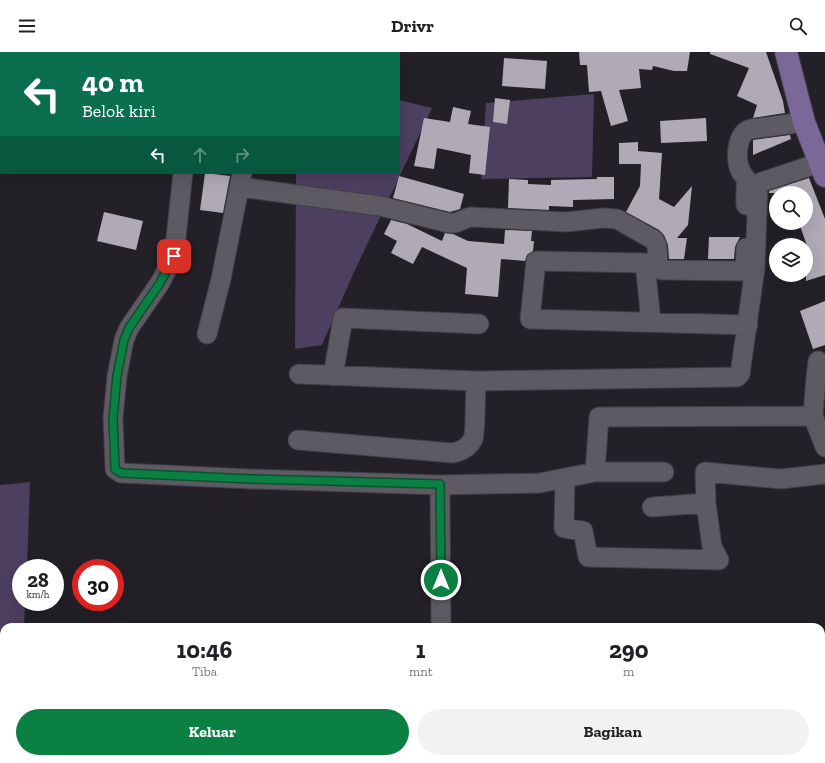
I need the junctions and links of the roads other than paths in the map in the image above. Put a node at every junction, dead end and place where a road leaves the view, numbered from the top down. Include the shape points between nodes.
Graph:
1 (786, 54) edge
2 (804, 122) junction
3 (822, 170) edge
4 (183, 174) edge
5 (241, 180) edge
6 (652, 322) junction
7 (479, 324) dead end
8 (748, 325) junction
9 (207, 334) dead end
10 (818, 361) dead end
11 (299, 374) dead end
12 (333, 376) junction
13 (476, 381) junction
14 (813, 416) junction
15 (298, 440) dead end
16 (825, 447) edge
17 (595, 472) junction
18 (664, 472) dead end
19 (825, 474) edge
20 (565, 478) junction
21 (440, 484) junction
22 (706, 503) junction
23 (652, 507) dead end
24 (441, 623) edge

1 - 2 main road
2 - 3 main road
2 - 5 street via 751,129 742,134 738,154 740,172 746,181 746,265 745,269 738,271 662,270 658,268 657,246 654,240 617,219 567,222 470,217 449,223 380,206
3 - 8 street via 758,185 755,268
4 - 21 street via 174,256 124,340 113,418 115,469 121,473 251,479
5 - 9 street
6 - 6 street via 530,319 536,261 645,262
6 - 8 street
7 - 12 street via 343,318
8 - 13 street via 740,374 737,378
10 - 14 street
11 - 12 street
12 - 13 street
13 - 15 street via 474,438 461,452
14 - 16 street
14 - 17 street via 599,417
17 - 18 street
17 - 20 street
19 - 22 street via 781,479 705,472
20 - 21 street via 540,483
20 - 22 street via 564,528 583,531 588,557 719,560 712,548
21 - 24 street
22 - 23 street

